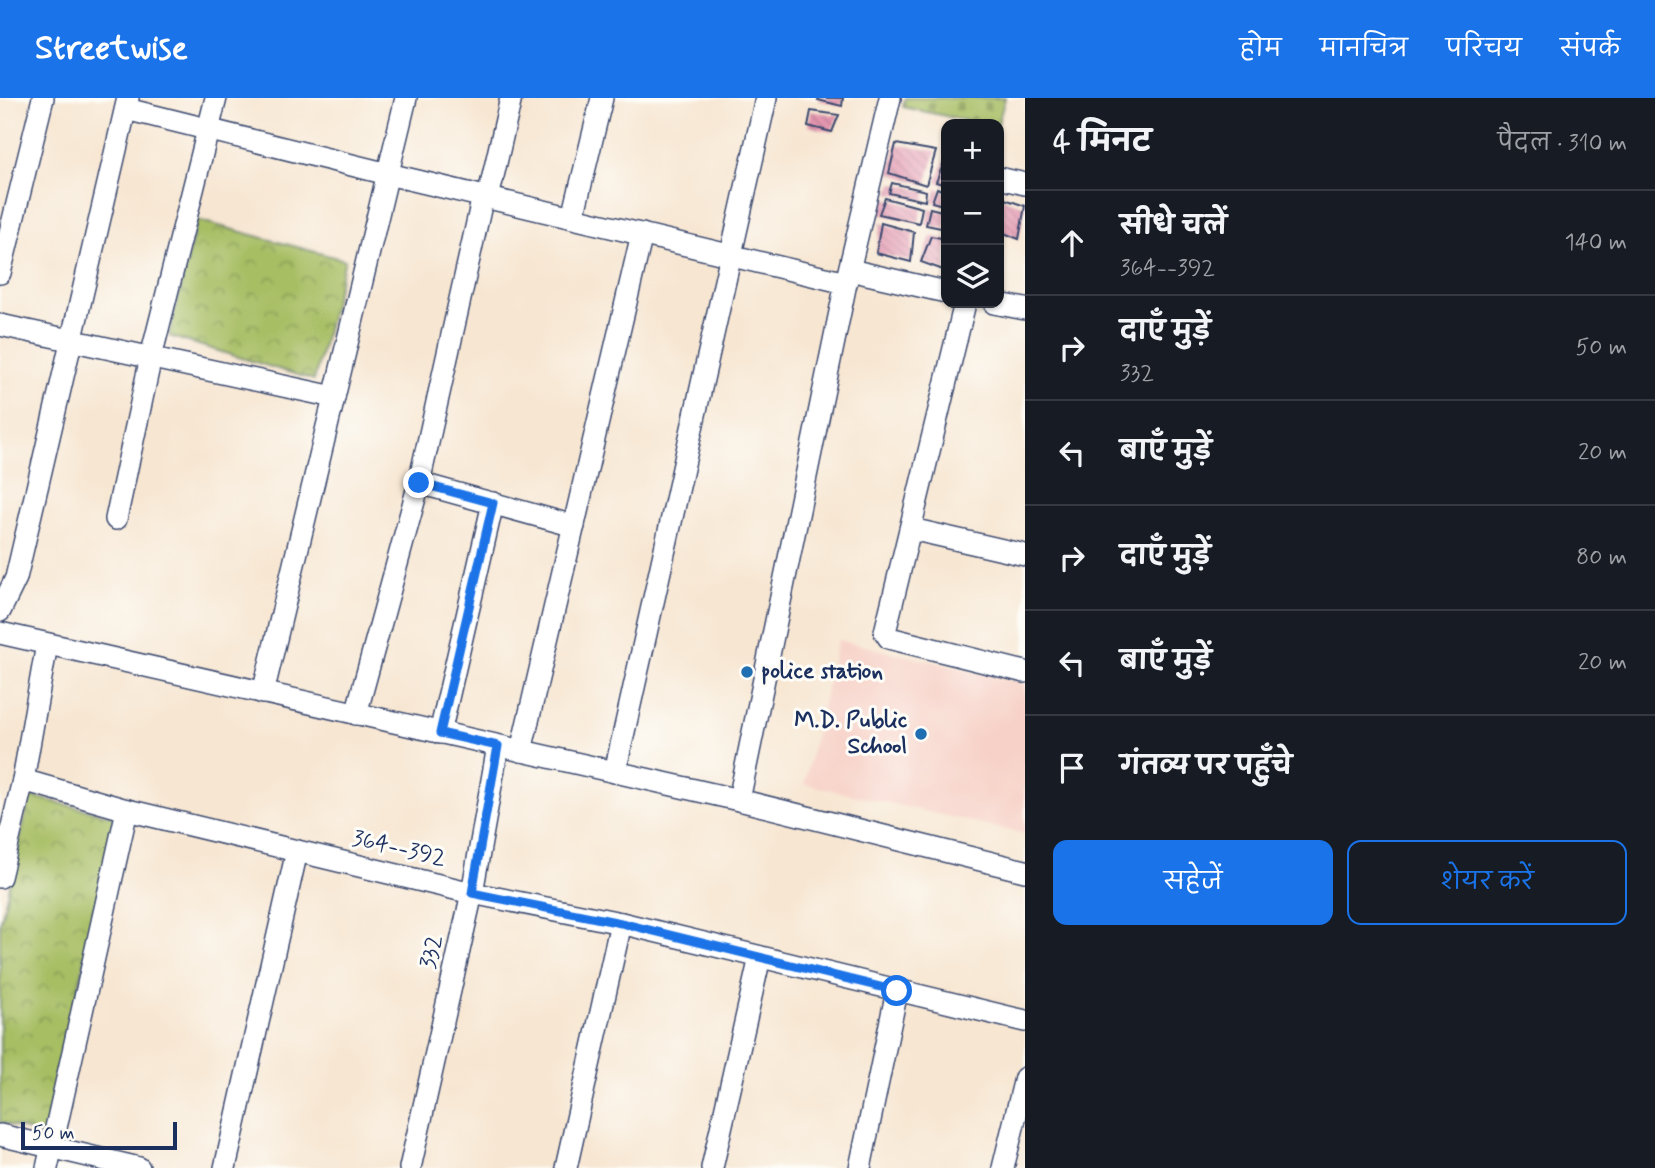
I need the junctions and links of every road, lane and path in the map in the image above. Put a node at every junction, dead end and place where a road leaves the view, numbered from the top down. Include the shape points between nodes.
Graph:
1 (43, 98) edge
2 (216, 98) edge
3 (406, 98) edge
4 (511, 98) edge
5 (602, 98) edge
6 (766, 98) edge
7 (890, 98) edge
8 (127, 104) edge
9 (206, 130) junction
10 (388, 174) junction
11 (1004, 179) edge
12 (1025, 184) edge
13 (485, 197) junction
14 (573, 217) junction
15 (642, 234) junction
16 (731, 254) junction
17 (0, 273) edge
18 (848, 276) junction
19 (941, 291) edge
20 (1004, 305) edge
21 (964, 308) edge
22 (1025, 309) edge
23 (0, 325) edge
24 (72, 341) junction
25 (151, 358) junction
26 (334, 397) junction
27 (419, 483) junction
28 (493, 503) junction
29 (116, 519) dead end
30 (574, 526) junction
31 (911, 529) junction
32 (1025, 555) edge
33 (0, 611) edge
34 (0, 633) edge
35 (47, 644) junction
36 (1025, 672) edge
37 (263, 693) junction
38 (356, 714) junction
39 (440, 733) junction
40 (498, 746) junction
41 (521, 751) junction
42 (615, 772) junction
43 (23, 780) junction
44 (739, 800) junction
45 (127, 810) junction
46 (297, 851) junction
47 (1025, 871) edge
48 (0, 877) edge
49 (472, 893) junction
50 (621, 923) junction
51 (760, 957) junction
52 (897, 991) junction
53 (1025, 1021) edge
54 (1025, 1078) edge
55 (0, 1135) edge
56 (49, 1157) edge
57 (139, 1168) edge
58 (225, 1168) edge
59 (410, 1168) edge
60 (566, 1168) edge
61 (712, 1168) edge
62 (860, 1168) edge
63 (1003, 1168) edge

1 - 17 street
2 - 9 street
3 - 10 street
4 - 13 street
5 - 14 street
6 - 16 street
7 - 18 street
8 - 9 street
8 - 24 street
9 - 10 street
9 - 25 street
10 - 13 street
10 - 26 street
11 - 12 street
13 - 14 street
13 - 27 street
14 - 15 street
15 - 16 street
15 - 30 street
16 - 18 street
16 - 42 street
18 - 19 street
18 - 44 street
20 - 22 street
21 - 31 street
23 - 24 street
24 - 25 street
24 - 33 street via 16,578
25 - 26 street
25 - 29 street
26 - 37 street
27 - 28 street
27 - 38 street
28 - 30 street
28 - 39 street
30 - 41 street
31 - 32 street
31 - 36 street via 886,636
34 - 35 street
35 - 37 street
35 - 43 street
37 - 38 street
38 - 39 street
39 - 40 street
40 - 41 street
40 - 49 street, 332
41 - 42 street
42 - 44 street
43 - 45 street, 364--392
43 - 48 street
44 - 47 street
45 - 46 street, 364--392
45 - 56 street
46 - 49 street, 364--392
46 - 58 street
49 - 50 street, 364--392
49 - 59 street, 332
50 - 51 street, 364--392
50 - 60 street
51 - 52 street, 364--392
51 - 61 street
52 - 53 street, 364--392
52 - 62 street
54 - 63 street
55 - 56 street
56 - 57 street

